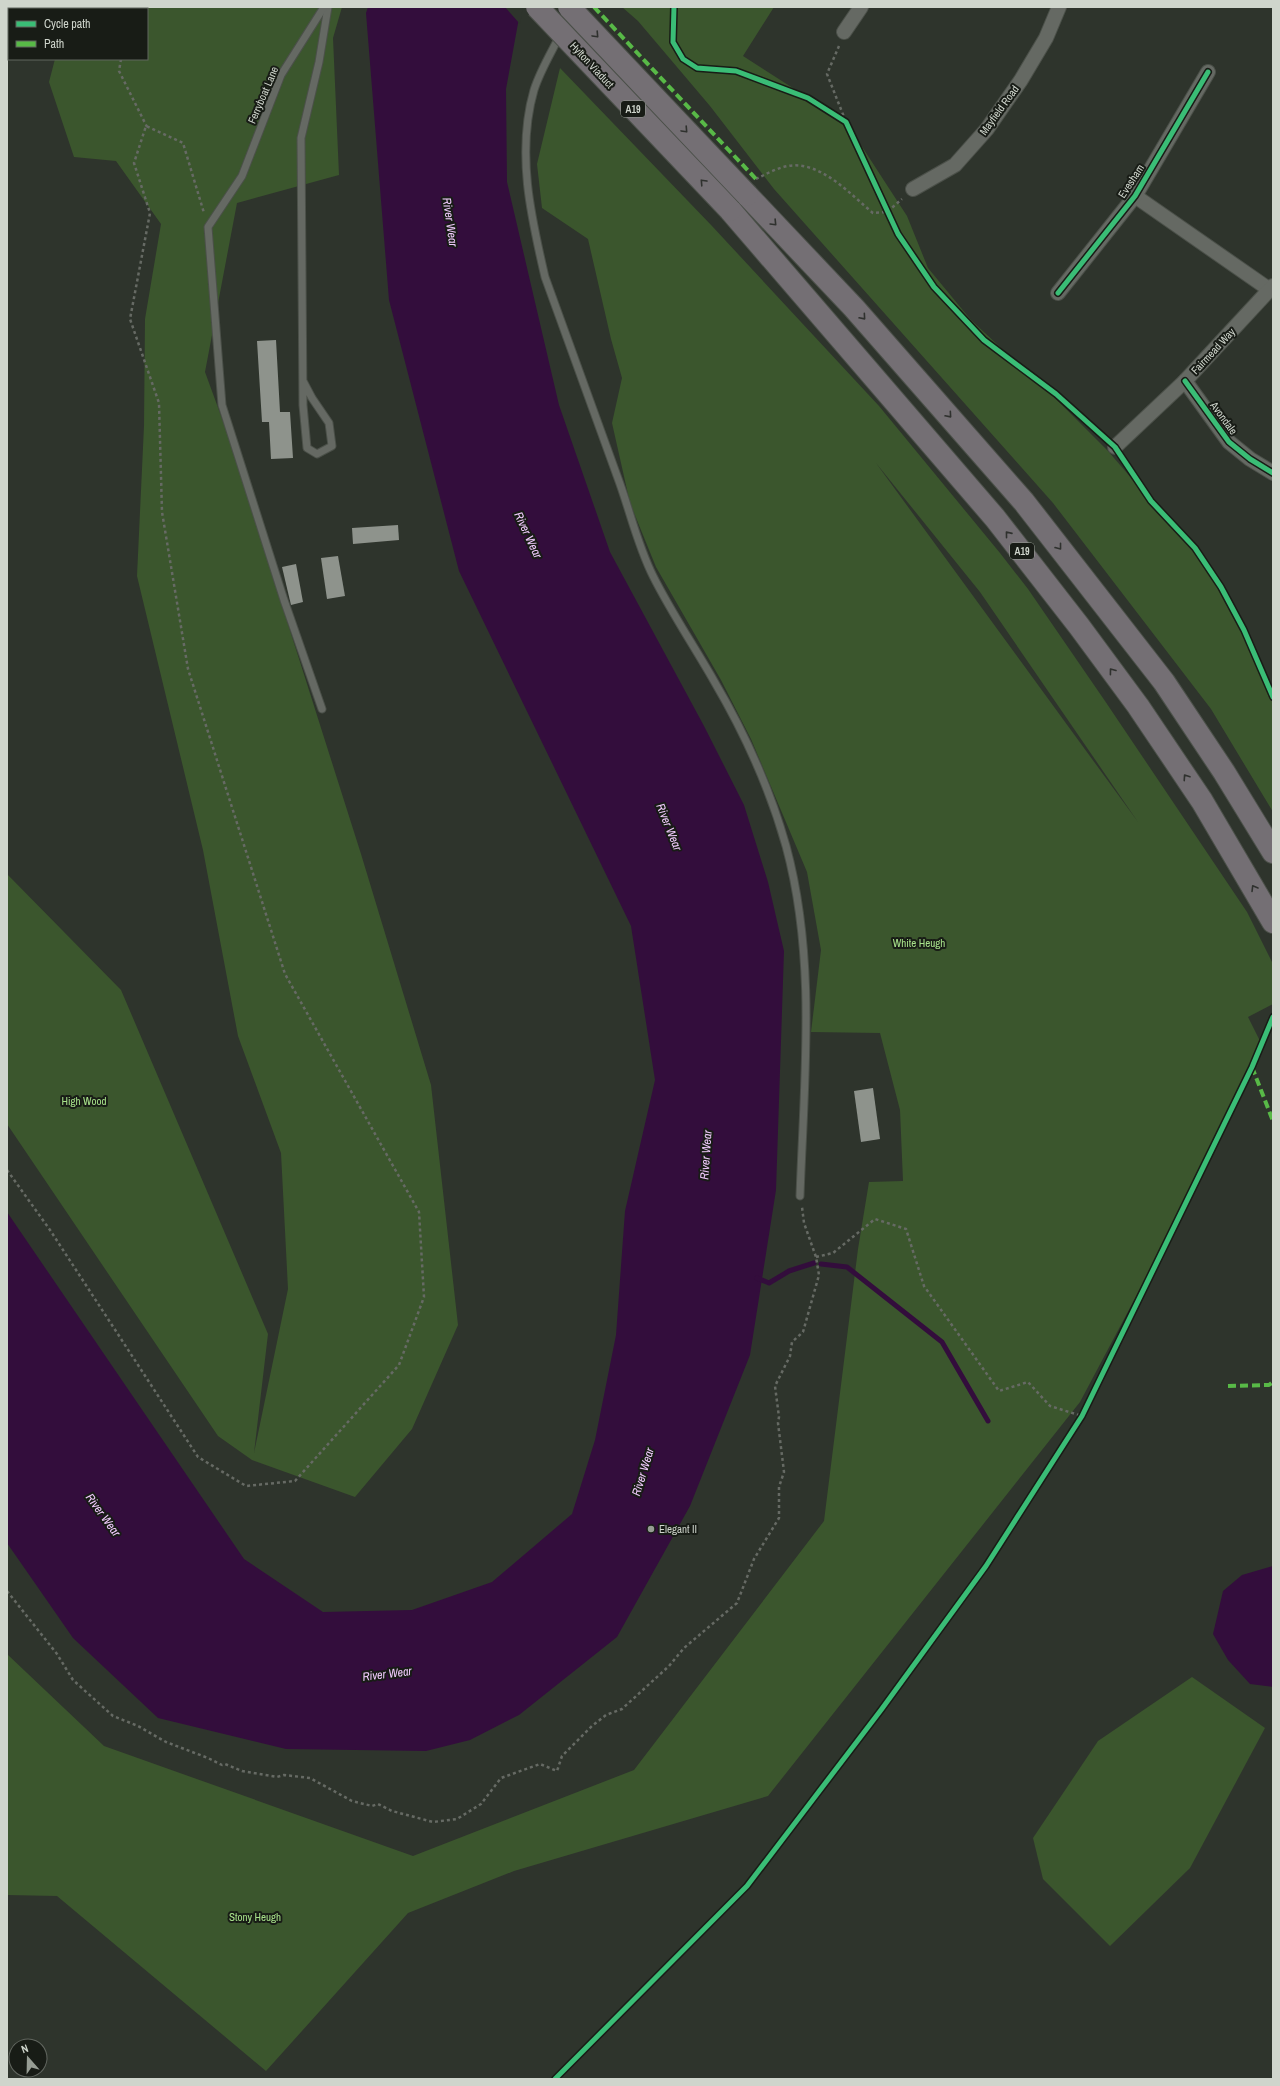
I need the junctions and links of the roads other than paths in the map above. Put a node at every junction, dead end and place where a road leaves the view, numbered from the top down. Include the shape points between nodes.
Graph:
1 (324, 7) edge
2 (328, 7) edge
3 (537, 7) edge
4 (574, 7) edge
5 (861, 7) edge
6 (1059, 7) edge
7 (567, 18) edge
8 (844, 32) road end
9 (1208, 72) dead end
10 (913, 189) road end
11 (1134, 196) junction
12 (1272, 288) edge
13 (1058, 293) dead end
14 (1185, 381) junction
15 (303, 382) junction
16 (1115, 447) dead end
17 (1273, 473) edge
18 (322, 709) dead end
19 (1273, 852) edge
20 (1273, 922) edge
21 (800, 1196) road end

1 - 18 lane, Ferryboat Lane via 281,75 242,176 208,227 222,406
2 - 15 lane via 319,62 301,138
20 -> 3 highway, Hylton Viaduct / A19, bridge via 1202,801 1138,706 996,518 730,210
4 - 7 lane
5 - 8 street
6 - 10 street, Mayfield Road via 1046,38 988,129 955,165
7 -> 19 highway, A19, bridge via 751,187 1024,502 1164,682
7 - 21 lane via 534,90 527,131 527,182 536,238 545,277 622,490 638,542 652,575 733,716 771,803 786,848 800,922 805,970 806,1016
9 - 11 street, Evesham
11 - 12 street, Evesham
11 - 13 street, Evesham
12 - 14 street, Fairmead Way
14 - 16 street, Fairmead Way
14 - 17 street, Avondale via 1229,442
15 - 15 lane via 307,448 317,454 332,446 329,423

